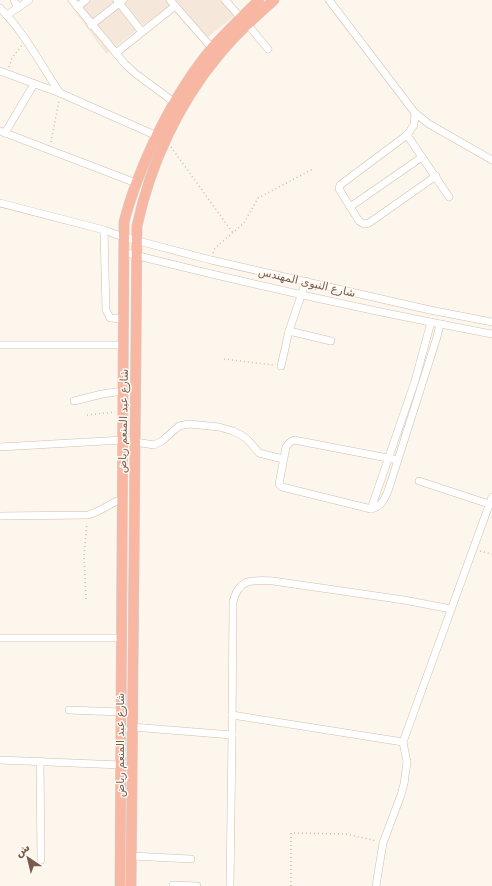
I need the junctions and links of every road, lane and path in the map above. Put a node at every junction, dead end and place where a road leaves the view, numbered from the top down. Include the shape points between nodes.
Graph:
1 (14, 0) edge
2 (29, 0) edge
3 (72, 0) edge
4 (86, 0) edge
5 (225, 0) edge
6 (259, 0) edge
7 (274, 0) edge
8 (329, 0) edge
9 (120, 1) edge
10 (172, 3) edge
11 (77, 7) junction
12 (0, 8) edge
13 (18, 8) junction
14 (7, 15) junction
15 (244, 21) junction
16 (91, 25) junction
17 (142, 32) junction
18 (25, 40) junction
19 (212, 48) junction
20 (268, 49) dead end
21 (116, 54) junction
22 (3, 72) edge
23 (34, 84) junction
24 (60, 93) junction
25 (174, 102) junction
26 (415, 113) junction
27 (3, 132) edge
28 (407, 135) junction
29 (161, 138) junction
30 (49, 151) junction
31 (422, 157) junction
32 (492, 160) edge
33 (313, 169) dead end
34 (436, 176) junction
35 (136, 183) junction
36 (449, 197) dead end
37 (0, 203) edge
38 (350, 207) junction
39 (104, 230) junction
40 (233, 233) junction
41 (124, 237) junction
42 (136, 240) junction
43 (123, 252) junction
44 (136, 255) junction
45 (211, 260) junction
46 (306, 281) junction
47 (302, 295) junction
48 (430, 310) junction
49 (123, 319) junction
50 (475, 319) junction
51 (429, 322) junction
52 (492, 322) edge
53 (440, 324) junction
54 (473, 330) junction
55 (289, 331) junction
56 (492, 334) edge
57 (331, 341) dead end
58 (0, 345) edge
59 (124, 345) junction
60 (224, 359) dead end
61 (281, 366) joint
62 (123, 391) junction
63 (135, 391) junction
64 (74, 401) dead end
65 (408, 401) junction
66 (416, 402) junction
67 (123, 411) junction
68 (87, 415) dead end
69 (123, 440) junction
70 (135, 441) junction
71 (0, 447) edge
72 (388, 458) junction
73 (283, 459) junction
74 (398, 460) junction
75 (419, 480) dead end
76 (122, 499) junction
77 (491, 500) edge
78 (371, 508) junction
79 (88, 515) junction
80 (0, 516) edge
81 (474, 550) junction
82 (492, 554) edge
83 (86, 599) dead end
84 (451, 609) junction
85 (0, 638) edge
86 (122, 638) junction
87 (121, 676) junction
88 (132, 677) junction
89 (69, 710) dead end
90 (120, 712) junction
91 (232, 715) junction
92 (120, 726) junction
93 (132, 727) junction
94 (232, 735) junction
95 (403, 742) junction
96 (0, 760) edge
97 (40, 762) junction
98 (121, 765) junction
99 (383, 843) junction
100 (120, 856) junction
101 (132, 856) junction
102 (191, 859) dead end
103 (41, 860) dead end
104 (173, 885) dead end
105 (120, 886) edge
106 (131, 886) edge
107 (197, 886) edge
108 (230, 886) edge
109 (291, 886) edge
110 (376, 886) edge

1 - 13 street
2 - 13 street
3 - 11 street
4 - 11 street
5 - 15 street
6 - 15 highway, شارع عبد المنعم رياض
7 - 15 highway, شارع عبد المنعم رياض
8 - 26 street
9 - 16 street
9 - 17 street
10 - 17 street
10 - 19 street
11 - 16 street
12 - 14 street
13 - 14 street
14 - 18 street
15 - 19 highway, شارع عبد المنعم رياض
15 - 20 street
15 - 29 highway, شارع عبد المنعم رياض
16 - 21 street
17 - 21 street
18 - 22 path
18 - 24 street
19 - 25 highway, شارع عبد المنعم رياض
21 - 25 street via 136,74
22 - 23 street
23 - 24 street
23 - 27 street
24 - 29 street
24 - 30 path
25 - 29 highway, شارع عبد المنعم رياض
26 - 28 street via 414,125
26 - 32 street via 429,124
27 - 30 street
28 - 31 street
28 - 38 street via 340,185 340,192
29 - 35 highway, شارع عبد المنعم رياض via 144,161
29 - 40 path
29 - 42 highway, شارع عبد المنعم رياض via 156,164 140,213
30 - 35 street
31 - 34 street
31 - 38 street
33 - 40 path via 258,198 244,223
34 - 36 street
34 - 38 street via 369,223 361,223
35 - 41 highway, شارع عبد المنعم رياض via 124,222
37 - 39 street, شارع النبوى المهندس
39 - 41 street, شارع النبوى المهندس
39 - 49 street via 106,310 110,318
40 - 45 path via 216,248
41 - 42 street, شارع النبوى المهندس
41 - 43 highway, شارع عبد المنعم رياض
42 - 44 highway, شارع عبد المنعم رياض
42 - 45 street, شارع النبوى المهندس
43 - 44 street, شارع النبوى المهندس
43 - 49 highway, شارع عبد المنعم رياض
44 - 47 street, شارع النبوى المهندس
44 - 63 highway, شارع عبد المنعم رياض
45 - 46 street, شارع النبوى المهندس
46 - 47 street
46 - 48 street, شارع النبوى المهندس
47 - 51 street, شارع النبوى المهندس
47 - 55 street
48 - 50 street, شارع النبوى المهندس
48 - 51 street
49 - 59 highway, شارع عبد المنعم رياض
50 - 52 street, شارع النبوى المهندس
50 - 54 street
51 - 53 street, شارع النبوى المهندس
51 - 65 street
53 - 54 street, شارع النبوى المهندس
53 - 66 street
54 - 56 street, شارع النبوى المهندس
55 - 57 street
55 - 61 street
58 - 59 street
59 - 62 highway, شارع عبد المنعم رياض
60 - 61 path
62 - 63 highway
62 - 64 street
62 - 67 highway, شارع عبد المنعم رياض
63 - 70 highway, شارع عبد المنعم رياض
65 - 66 street
65 - 72 street
66 - 74 street
67 - 68 path
67 - 69 highway, شارع عبد المنعم رياض
69 - 70 street
69 - 71 street
69 - 76 highway, شارع عبد المنعم رياض
70 - 73 street via 154,445 180,426 188,424 233,431 241,435 259,453
70 - 88 highway, شارع عبد المنعم رياض
72 - 73 street via 294,440 287,444
72 - 74 street
72 - 78 street
73 - 78 street via 279,484 281,487
74 - 78 street via 384,500
75 - 77 street
76 - 79 street
76 - 86 highway, شارع عبد المنعم رياض
77 - 81 street
79 - 80 street
79 - 83 path via 84,556
81 - 82 path
81 - 84 street
84 - 91 street via 273,581 252,581 243,584 236,591 233,602
84 - 95 street
85 - 86 street
86 - 87 highway, شارع عبد المنعم رياض
87 - 88 highway
87 - 90 highway, شارع عبد المنعم رياض
88 - 93 highway, شارع عبد المنعم رياض
89 - 90 street
90 - 92 highway, شارع عبد المنعم رياض
91 - 94 street
91 - 95 street
92 - 93 highway
92 - 98 highway, شارع عبد المنعم رياض
93 - 94 street
93 - 101 highway, شارع عبد المنعم رياض
94 - 108 street
95 - 99 street via 407,762 404,784
96 - 97 street
97 - 98 street
97 - 103 street
98 - 100 highway, شارع عبد المنعم رياض
99 - 109 path via 346,834 291,833
99 - 110 street
100 - 101 highway
100 - 105 highway, شارع عبد المنعم رياض
101 - 102 street
101 - 106 highway, شارع عبد المنعم رياض
104 - 107 street

